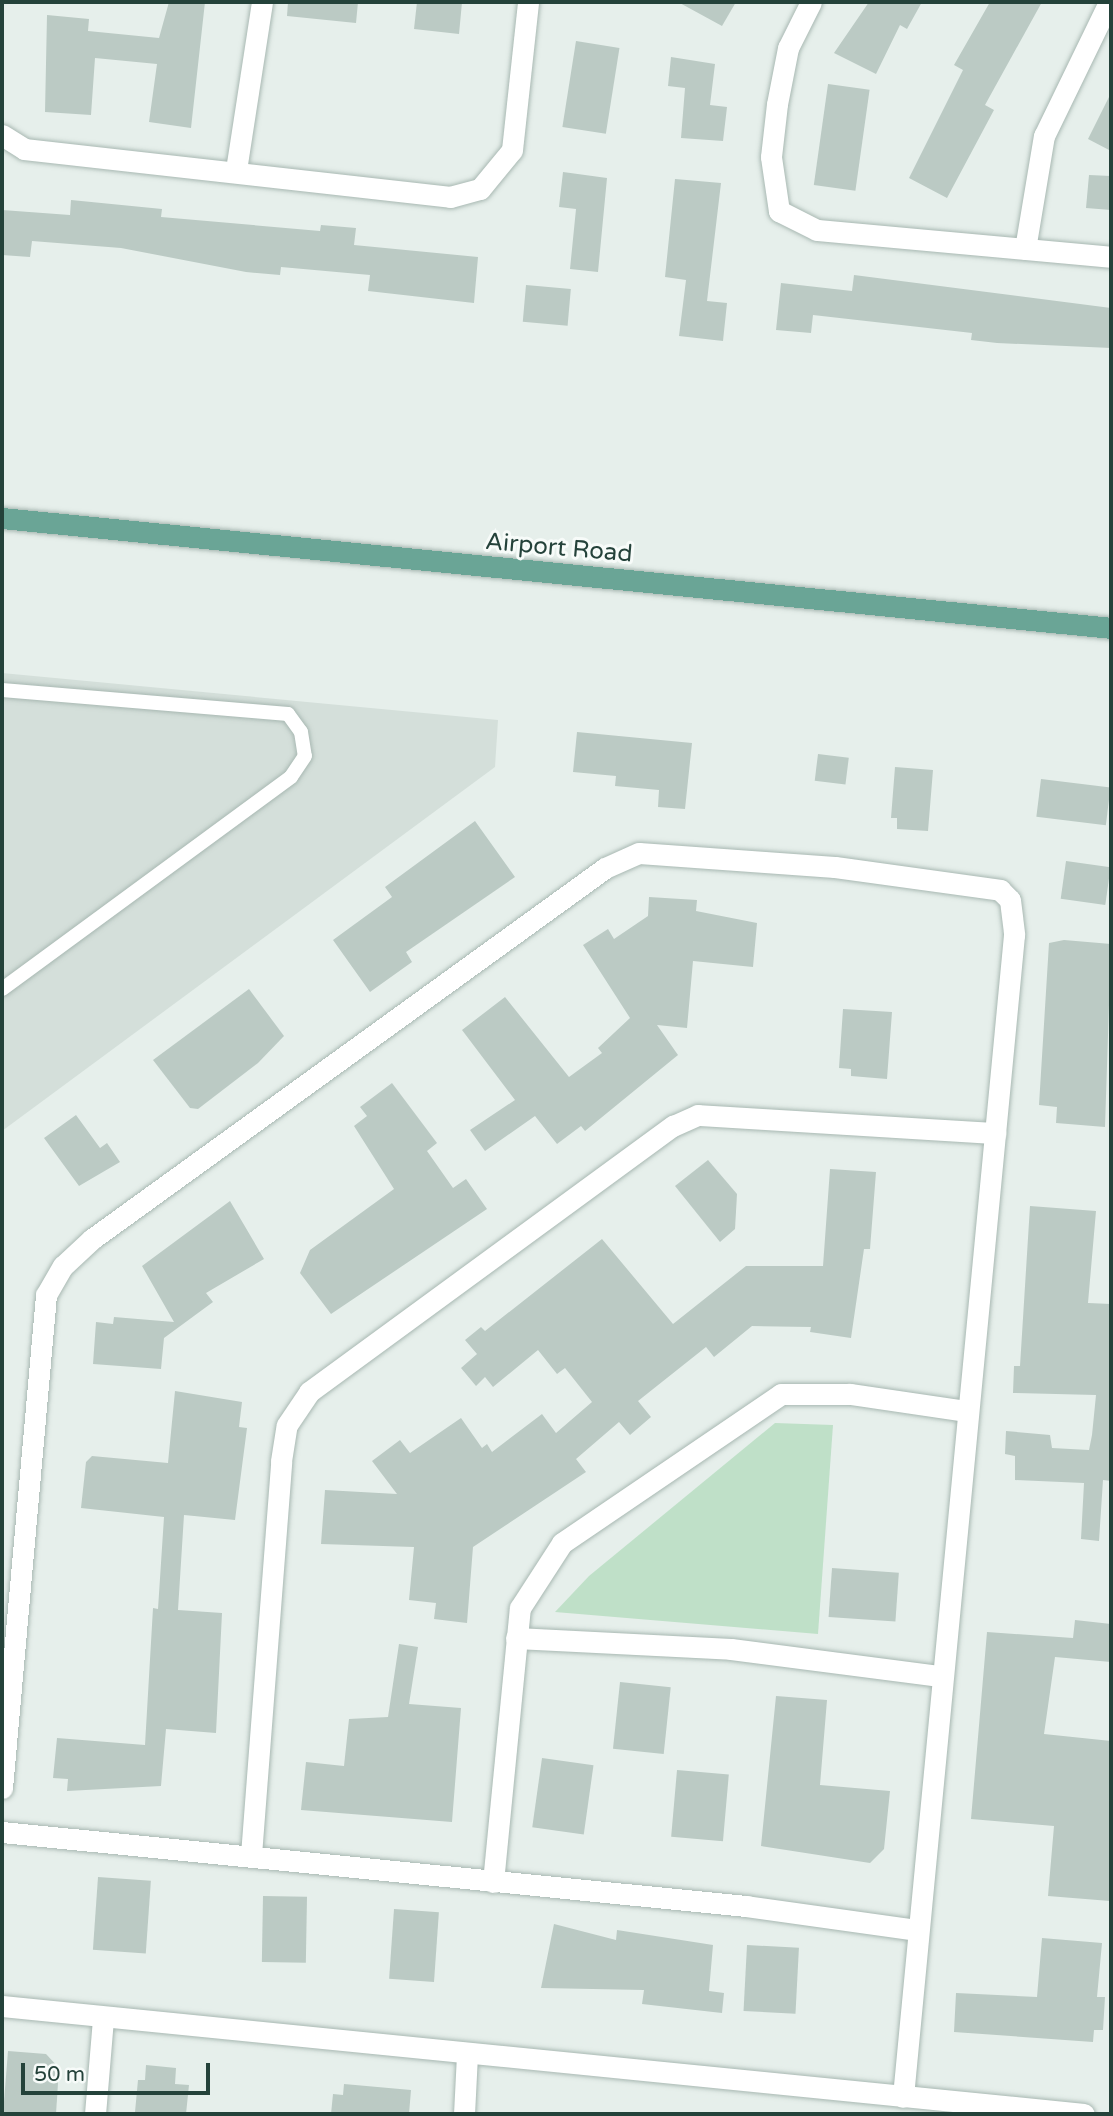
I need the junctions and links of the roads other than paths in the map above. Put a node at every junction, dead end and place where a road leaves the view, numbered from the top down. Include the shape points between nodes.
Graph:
1 (262, 2) edge
2 (528, 2) edge
3 (811, 2) edge
4 (1110, 2) edge
5 (2, 135) edge
6 (236, 170) junction
7 (1025, 249) junction
8 (1111, 257) edge
9 (2, 518) edge
10 (1111, 628) edge
11 (2, 690) edge
12 (2, 989) edge
13 (995, 1133) junction
14 (967, 1410) junction
15 (516, 1638) junction
16 (940, 1676) junction
17 (2, 1788) edge
18 (2, 1832) edge
19 (251, 1855) junction
20 (493, 1882) junction
21 (916, 1930) junction
22 (2, 2006) edge
23 (103, 2018) junction
24 (467, 2055) junction
25 (903, 2097) junction
26 (95, 2114) edge
27 (464, 2114) edge
28 (1084, 2114) edge

1 - 6 street
2 - 6 street via 512,150 502,170 480,190 450,197
3 - 7 street via 788,48 777,104 771,157 779,211 817,230
4 - 7 street via 1044,136
5 - 6 street via 24,149
7 - 8 street
9 - 10 main road, Airport Road
11 - 12 lane via 288,713 301,732 305,756 290,777
13 - 14 street
13 - 17 street via 1014,935 1010,900 1000,890 975,882 666,851 639,853 605,869 63,1266 46,1295
13 - 19 street via 698,1115 336,1366 309,1392 287,1425 281,1461
14 - 15 street via 850,1394 772,1399 562,1543 520,1608
14 - 16 street
15 - 16 street via 732,1649
15 - 20 street
16 - 21 street
18 - 19 street
19 - 20 street
20 - 21 street via 746,1906
21 - 25 street
22 - 23 street
23 - 24 street
23 - 26 street
24 - 25 street
24 - 27 street
25 - 28 street

